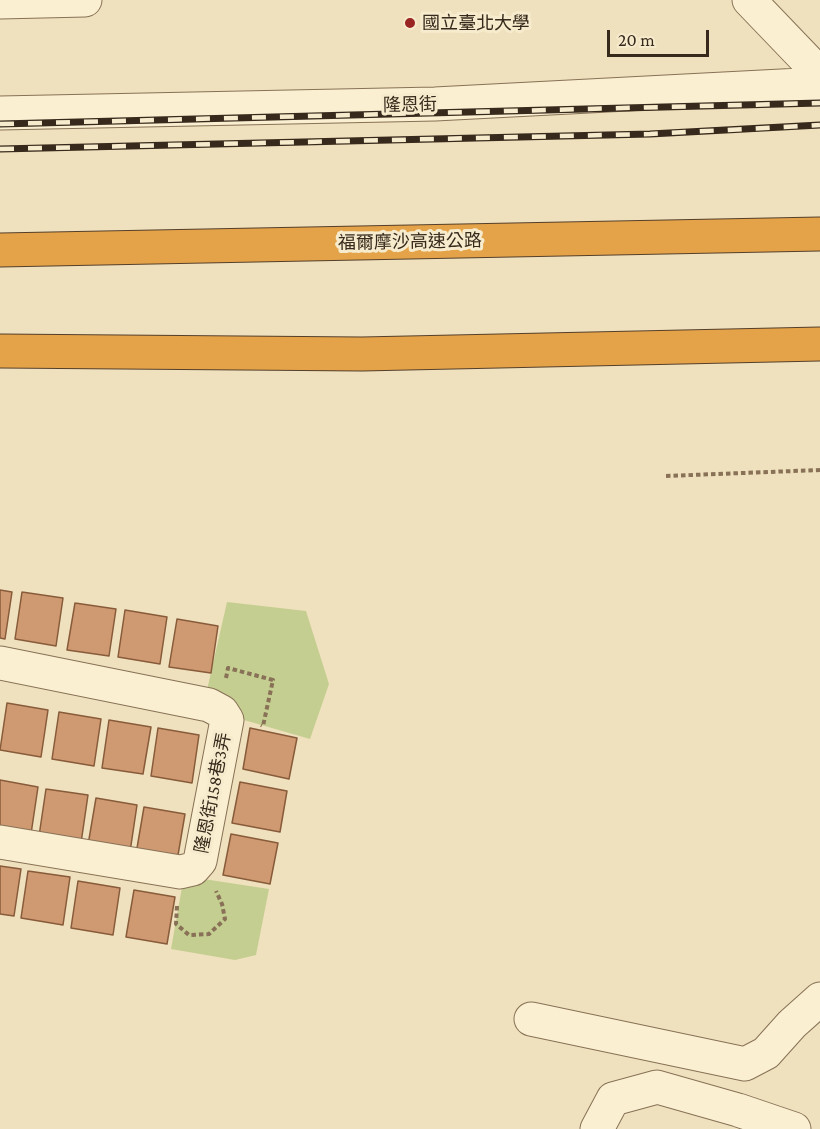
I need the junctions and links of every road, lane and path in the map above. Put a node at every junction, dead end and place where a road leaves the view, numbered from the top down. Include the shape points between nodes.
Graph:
1 (85, 0) edge
2 (749, 0) edge
3 (0, 2) edge
4 (820, 74) edge
5 (820, 84) edge
6 (0, 113) edge
7 (820, 234) edge
8 (0, 249) edge
9 (820, 344) edge
10 (0, 351) edge
11 (820, 470) edge
12 (666, 476) dead end
13 (0, 663) edge
14 (0, 842) edge
15 (190, 866) junction
16 (820, 999) edge
17 (531, 1019) dead end
18 (597, 1129) edge
19 (794, 1129) edge

1 - 3 street
2 - 4 street
5 - 6 street, 隆恩街 via 435,104
7 - 8 highway, 福爾摩沙高速公路
9 - 10 highway via 362,354
11 - 12 path
13 - 15 street, 隆恩街158巷3弄 via 209,705 222,712 227,720
14 - 15 street, 隆恩街158巷3弄
15 - 15 path via 176,924 189,935 209,934 225,919 222,904
16 - 17 street via 766,1053 745,1064
18 - 19 street via 614,1099 657,1086

